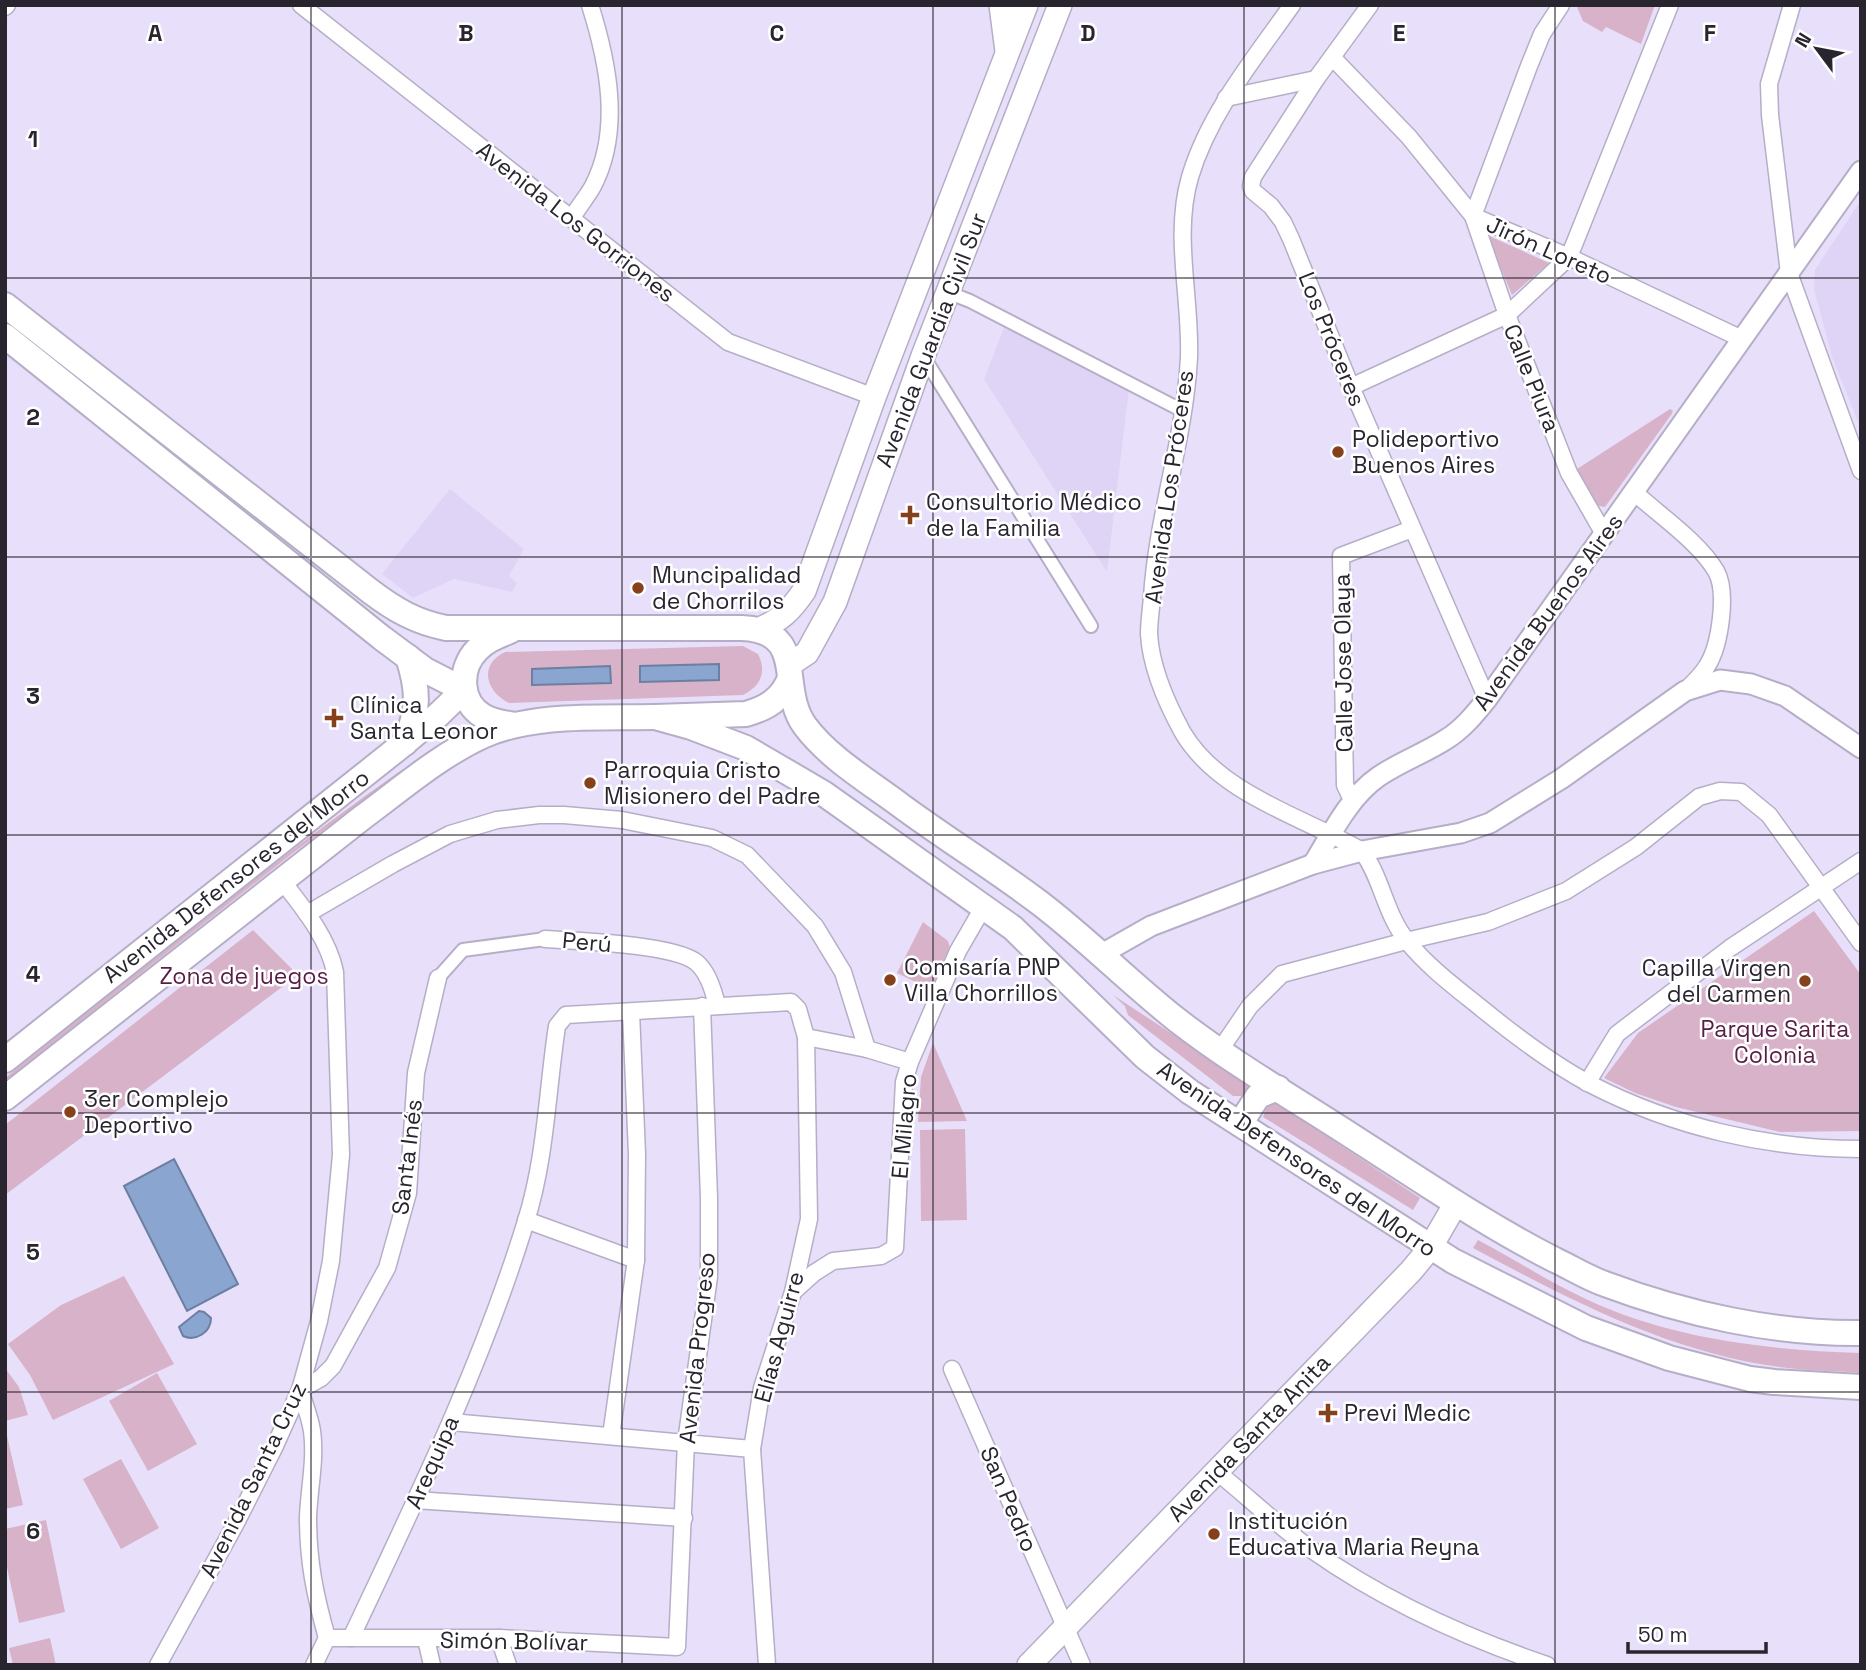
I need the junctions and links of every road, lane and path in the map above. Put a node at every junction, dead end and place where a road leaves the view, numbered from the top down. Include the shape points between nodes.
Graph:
1 (301, 5) edge
2 (590, 5) edge
3 (1001, 5) edge
4 (1026, 5) edge
5 (1060, 5) edge
6 (1293, 5) edge
7 (1370, 5) edge
8 (1561, 5) edge
9 (1670, 5) edge
10 (1792, 5) edge
11 (1008, 54) junction
12 (1332, 57) junction
13 (1317, 79) junction
14 (1226, 98) junction
15 (1861, 171) edge
16 (1473, 216) junction
17 (572, 218) junction
18 (1569, 257) junction
19 (1789, 273) junction
20 (947, 292) junction
21 (5, 305) edge
22 (1507, 315) junction
23 (5, 336) edge
24 (1742, 339) junction
25 (923, 356) junction
26 (1351, 387) junction
27 (874, 397) junction
28 (1183, 411) junction
29 (1861, 471) edge
30 (1634, 492) junction
31 (1412, 529) junction
32 (1604, 534) junction
33 (1091, 626) dead end
34 (516, 629) junction
35 (760, 629) junction
36 (408, 657) junction
37 (790, 672) junction
38 (464, 690) junction
39 (1685, 691) junction
40 (1487, 699) junction
41 (655, 717) junction
42 (516, 725) junction
43 (405, 743) junction
44 (1861, 748) edge
45 (1353, 802) junction
46 (1331, 836) junction
47 (1362, 851) junction
48 (1861, 861) edge
49 (1313, 864) junction
50 (282, 882) junction
51 (1821, 888) junction
52 (984, 906) junction
53 (307, 914) junction
54 (545, 939) joint
55 (1406, 941) junction
56 (1861, 943) edge
57 (1100, 955) junction
58 (438, 978) joint
59 (710, 1006) junction
60 (631, 1012) junction
61 (806, 1037) junction
62 (867, 1049) junction
63 (1220, 1050) junction
64 (5, 1060) edge
65 (910, 1062) junction
66 (1587, 1083) junction
67 (1278, 1088) junction
68 (5, 1098) edge
69 (1240, 1124) junction
70 (1861, 1149) edge
71 (1456, 1203) junction
72 (526, 1220) junction
73 (1430, 1248) junction
74 (636, 1260) junction
75 (793, 1292) junction
76 (1861, 1333) edge
77 (952, 1369) dead end
78 (1861, 1387) edge
79 (300, 1390) junction
80 (451, 1422) junction
81 (611, 1436) junction
82 (686, 1442) junction
83 (752, 1448) junction
84 (1216, 1471) junction
85 (415, 1500) junction
86 (684, 1518) junction
87 (1065, 1630) junction
88 (327, 1638) junction
89 (351, 1638) junction
90 (499, 1638) junction
91 (426, 1639) junction
92 (677, 1647) joint
93 (316, 1663) edge
94 (158, 1665) edge
95 (432, 1665) edge
96 (508, 1665) edge
97 (767, 1665) edge
98 (1030, 1665) edge
99 (1082, 1665) edge
100 (1547, 1665) edge

1 - 17 street, Avenida Los Gorriones
2 - 17 street via 603,46 610,101 602,160
3 - 11 main road
4 - 11 main road, Avenida Guardia Civil Sur
5 - 20 main road, Avenida Guardia Civil Sur
6 - 14 street, Avenida Los Próceres
7 - 12 street, Los Próceres
8 - 16 street via 1542,34
9 - 18 street
10 - 19 street via 1769,84
11 - 27 main road, Avenida Guardia Civil Sur
12 - 13 street, Los Próceres
12 - 16 street, Jirón Loreto via 1409,137
13 - 14 street
13 - 26 street, Los Próceres via 1251,186 1283,222
14 - 28 street, Avenida Los Próceres via 1198,157 1186,200 1183,228 1189,356
15 - 19 street, Avenida Buenos Aires
16 - 18 street, Jirón Loreto
16 - 22 street, Calle Piura
17 - 27 street, Avenida Los Gorriones via 728,342
18 - 22 street
18 - 24 street, Jirón Loreto
19 - 24 street, Avenida Buenos Aires
19 - 29 street
20 - 25 main road, Avenida Guardia Civil Sur
20 - 28 street
21 - 34 main road via 406,616 446,628
22 - 26 street
22 - 32 street, Calle Piura via 1569,473
23 - 36 main road
24 - 30 street, Avenida Buenos Aires
25 - 33 street
25 - 37 main road, Avenida Guardia Civil Sur via 835,602 807,653
26 - 31 street, Los Próceres
27 - 35 main road, Avenida Guardia Civil Sur via 804,591 791,610
28 - 46 street, Avenida Los Próceres via 1154,567 1149,634 1157,677 1184,734 1224,777
30 - 32 street, Avenida Buenos Aires
30 - 39 street via 1718,573 1717,646 1707,668
31 - 40 street, Los Próceres
31 - 45 street, Calle Jose Olaya via 1341,556 1345,785
32 - 40 street, Avenida Buenos Aires
34 - 35 main road
34 - 38 main road via 476,650 463,676
35 - 37 main road, Avenida Defensores del Morro via 784,647
36 - 38 main road
36 - 43 main road via 417,702
37 - 41 main road, Avenida Defensores del Morro via 777,699 764,709
37 - 57 main road, Avenida Defensores del Morro via 797,714 828,750 1041,904
38 - 42 main road, Avenida Defensores del Morro via 483,716
38 - 43 main road, Avenida Defensores del Morro
39 - 44 street via 1720,680 1751,684 1786,696
39 - 47 street via 1561,779 1490,822 1461,833
40 - 45 street, Avenida Buenos Aires via 1447,739 1378,777
41 - 42 main road, Avenida Defensores del Morro
41 - 52 main road, Avenida Defensores del Morro via 719,737 772,761
42 - 50 main road, Avenida Defensores del Morro via 481,737 418,776
43 - 64 main road, Avenida Defensores del Morro
45 - 46 street, Avenida Buenos Aires
46 - 47 street, Avenida Los Próceres
46 - 49 street, Avenida Buenos Aires
47 - 49 street
47 - 55 street
48 - 51 street
49 - 57 street via 1151,926
50 - 53 street, Avenida Santa Cruz
50 - 68 main road, Avenida Defensores del Morro
51 - 55 street via 1769,815 1741,792 1720,792 1699,797 1636,847 1566,891 1488,922
51 - 56 street
51 - 66 street via 1730,948 1617,1034
52 - 65 street, El Milagro via 958,951
52 - 69 main road, Avenida Defensores del Morro via 1041,952 1145,1057
53 - 62 street via 450,834 497,820 564,815 622,820 712,838 747,855 815,926 843,972
53 - 79 street, Avenida Santa Cruz via 332,957 335,972 341,1155 331,1261
54 - 58 street, Perú via 463,950
54 - 59 street, Perú via 682,955 698,963 713,991
55 - 63 street via 1282,974 1250,1006
55 - 66 street via 1505,1028
57 - 63 main road, Avenida Defensores del Morro
58 - 79 street, Santa Inés via 416,1073 408,1193 387,1268 333,1366
59 - 60 street
59 - 61 street, Elías Aguirre via 791,1002 798,1009
59 - 82 street, Avenida Progreso via 709,1277
60 - 72 street, Arequipa via 566,1015 557,1026 544,1145
60 - 74 street
61 - 62 street
61 - 75 street, Elías Aguirre via 809,1219
62 - 65 street
63 - 67 main road, Avenida Defensores del Morro
65 - 75 street, El Milagro via 904,1082 895,1248 881,1256 834,1261
66 - 70 street via 1656,1114 1727,1134 1776,1144
67 - 69 main road via 1258,1096
67 - 71 main road, Avenida Defensores del Morro
69 - 73 main road, Avenida Defensores del Morro
71 - 73 main road, Avenida Santa Anita
71 - 76 main road, Avenida Defensores del Morro via 1602,1284 1702,1314 1784,1329
72 - 74 street
72 - 80 street, Arequipa
73 - 78 main road, Avenida Defensores del Morro via 1586,1328 1669,1358 1749,1379
73 - 84 main road, Avenida Santa Anita
74 - 81 street
75 - 83 street, Elías Aguirre via 762,1388
77 - 87 street, San Pedro
79 - 88 street via 313,1440 310,1566
79 - 94 street, Avenida Santa Cruz via 235,1525
80 - 81 street
80 - 85 street, Arequipa
81 - 82 street
82 - 83 street
82 - 86 street, Avenida Progreso
83 - 97 street, Elías Aguirre
84 - 87 main road, Avenida Santa Anita
84 - 100 street via 1311,1549 1372,1589 1483,1643
85 - 86 street
85 - 89 street, Arequipa
86 - 92 street, Avenida Progreso
87 - 98 main road, Avenida Santa Anita
87 - 99 street, San Pedro
88 - 89 street
88 - 93 street
89 - 91 street, Simón Bolívar
90 - 91 street, Simón Bolívar
90 - 92 street, Simón Bolívar
90 - 96 street
91 - 95 street

